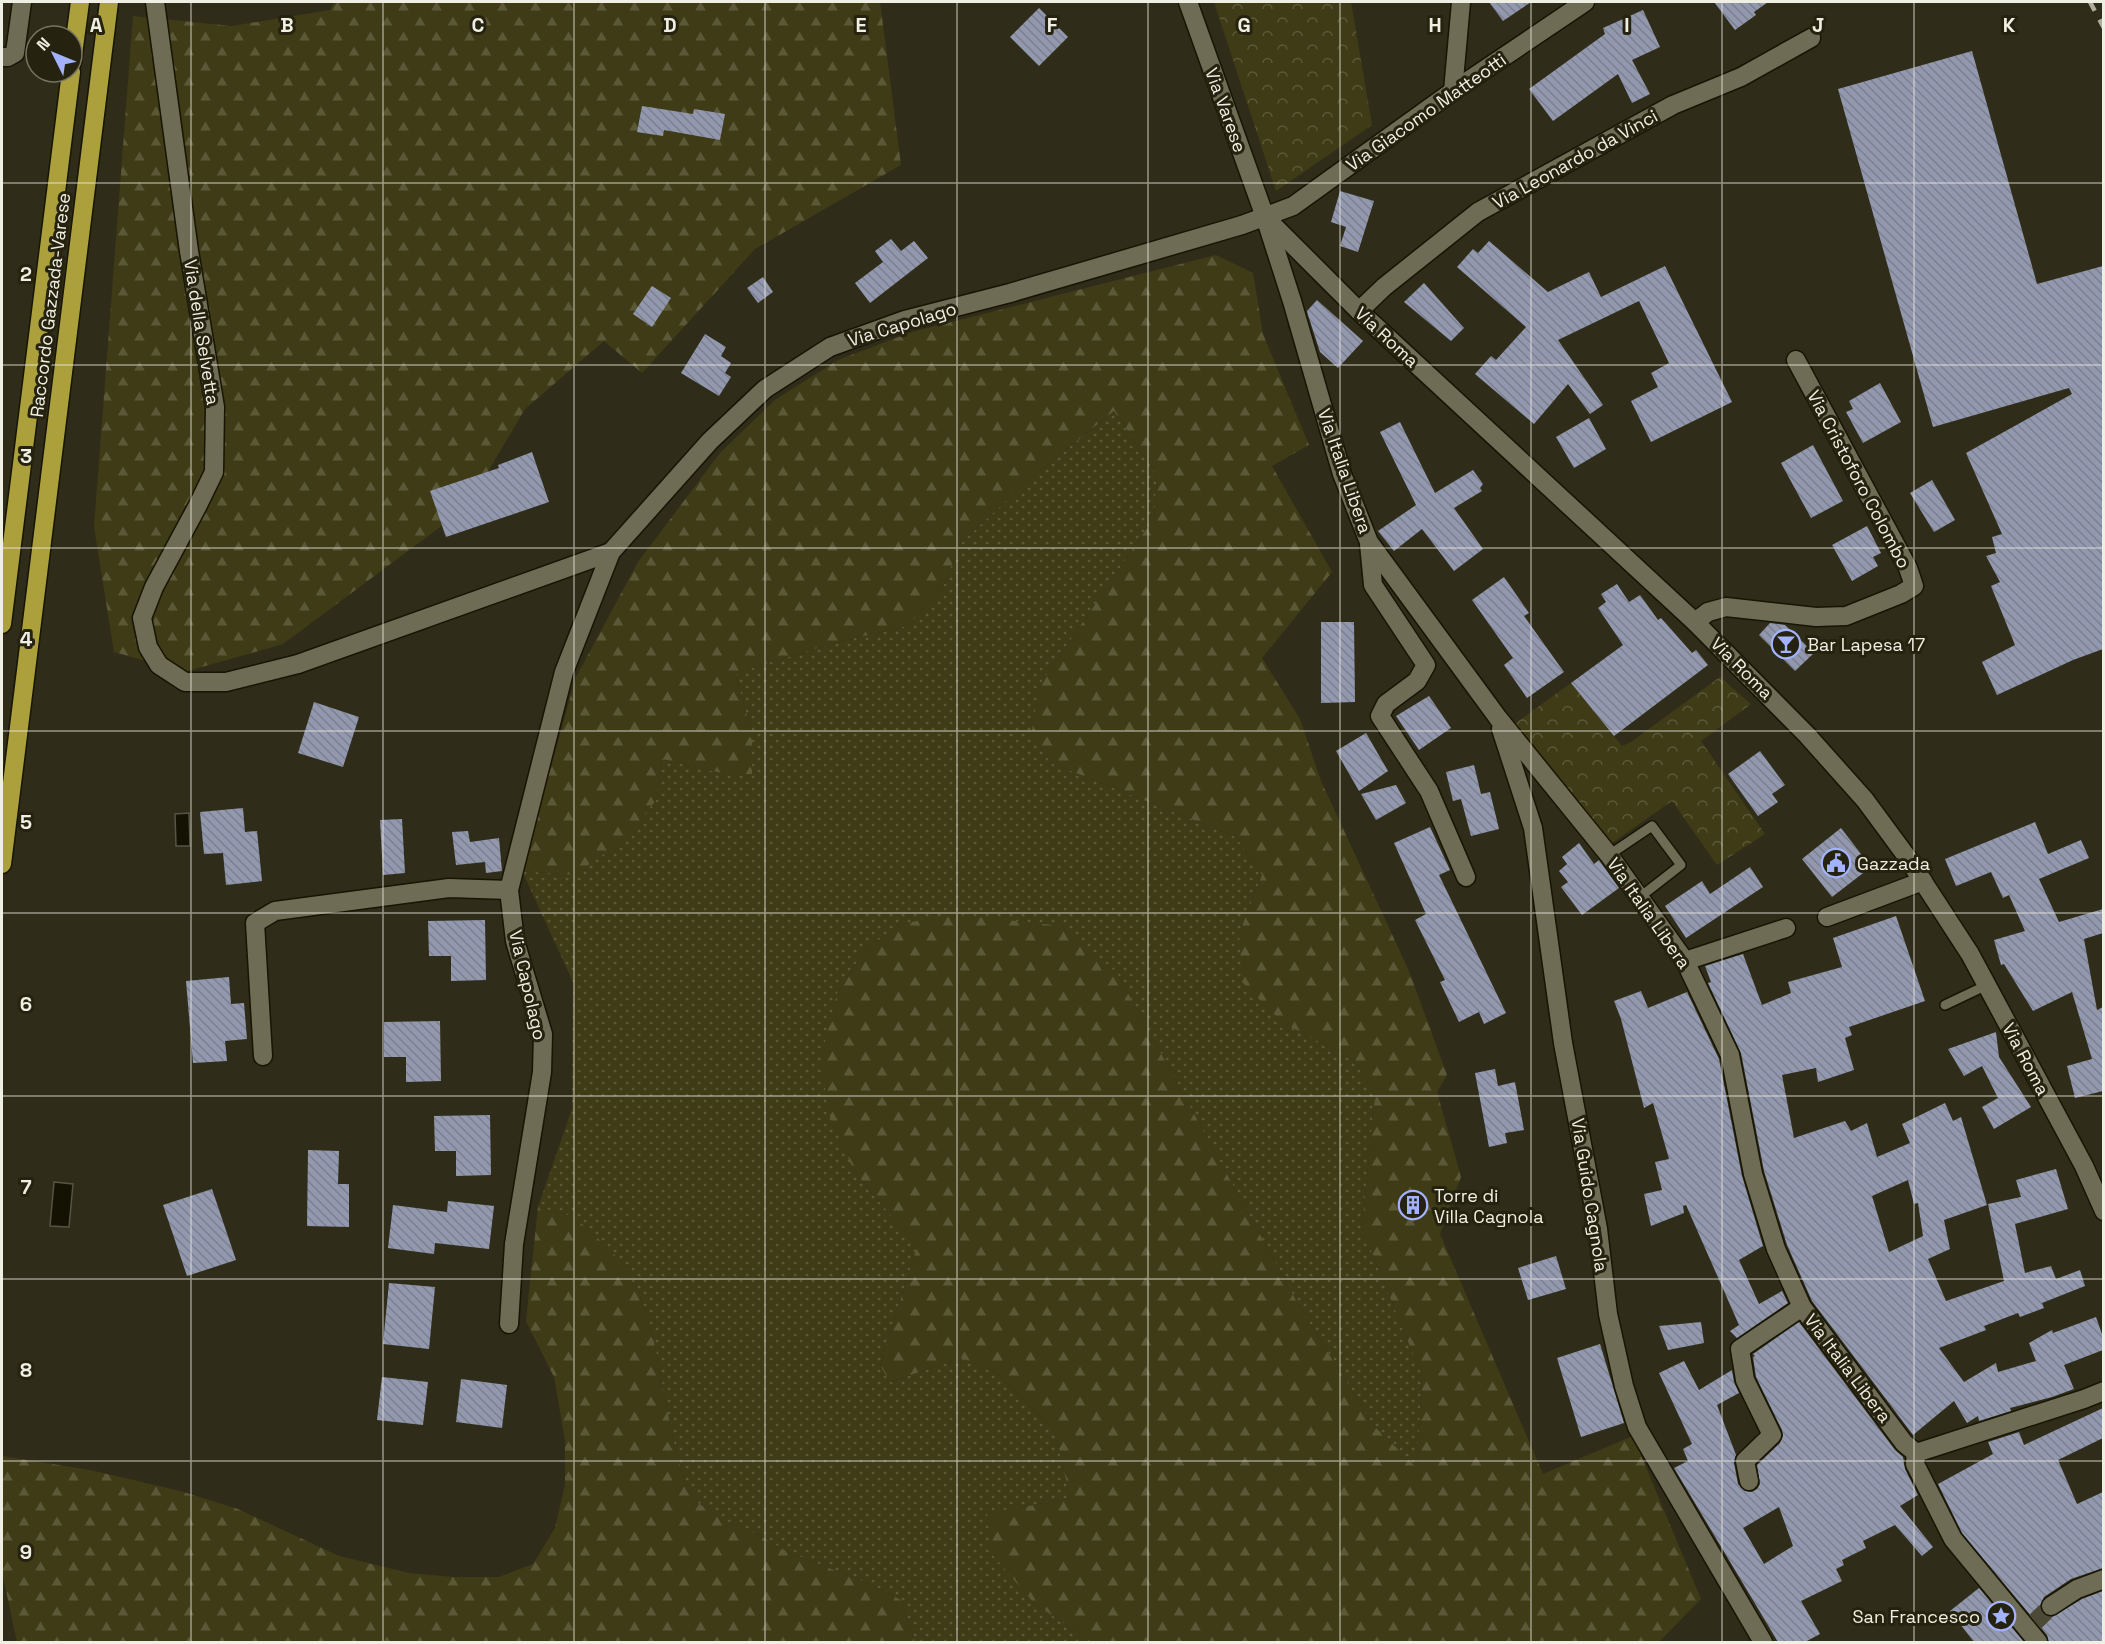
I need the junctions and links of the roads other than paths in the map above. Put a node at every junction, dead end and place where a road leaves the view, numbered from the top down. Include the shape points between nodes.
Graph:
1 (22, 2) edge
2 (80, 2) edge
3 (109, 2) edge
4 (155, 2) edge
5 (1188, 2) edge
6 (1461, 2) edge
7 (1585, 2) edge
8 (77, 24) edge
9 (1812, 38) dead end
10 (2, 57) edge
11 (70, 84) edge
12 (1453, 91) junction
13 (1265, 217) junction
14 (1359, 311) junction
15 (1796, 360) dead end
16 (1369, 542) junction
17 (611, 552) junction
18 (1695, 622) junction
19 (2, 624) edge
20 (148, 647) joint
21 (1498, 718) junction
22 (1609, 855) junction
23 (2, 864) edge
24 (1466, 877) dead end
25 (1923, 881) junction
26 (509, 891) junction
27 (1640, 897) junction
28 (1827, 917) dead end
29 (1786, 928) dead end
30 (1685, 961) junction
31 (1987, 985) junction
32 (1945, 1005) dead end
33 (263, 1056) dead end
34 (2103, 1211) edge
35 (1803, 1307) junction
36 (509, 1324) dead end
37 (2103, 1391) edge
38 (1916, 1452) junction
39 (1749, 1481) dead end
40 (2103, 1579) edge
41 (2051, 1606) tunnel mouth
42 (2033, 1632) edge
43 (1763, 1642) edge

1 - 10 street via 15,53
2 - 8 highway
3 - 23 highway, Raccordo Gazzada-Varese
4 - 20 street, Via della Selvetta via 215,408 214,472 153,587 141,618
5 - 13 street, Via Varese
6 - 12 street
7 - 12 street, Via Giacomo Matteotti
9 - 14 street, Via Leonardo da Vinci via 1741,77 1673,105 1478,212
11 - 19 highway, Raccordo Gazzada-Varese
12 - 13 street, Via Giacomo Matteotti via 1293,206
13 - 14 street, Via Roma
13 - 16 street, Via Italia Libera via 1342,474
13 - 17 street, Via Capolago via 905,320 830,347 765,388 710,441
14 - 18 street, Via Roma
15 - 18 street, Via Cristoforo Colombo via 1908,567 1914,586 1846,616 1816,617 1726,607 1708,612
16 - 21 street, Via Italia Libera
16 - 24 street via 1373,585 1426,665 1417,681 1386,704 1380,717 1429,791
17 - 20 street, Via Capolago via 298,664 226,682 185,682 159,665
17 - 26 street, Via Capolago via 564,672
18 - 25 street, Via Roma via 1865,800
21 - 22 street, Via Italia Libera
21 - 43 street, Via Guido Cagnola via 1533,828 1563,1043 1598,1229 1608,1314 1624,1386 1637,1428
22 - 27 street, Via Italia Libera
22 - 27 lane via 1652,826 1681,866
25 - 28 street
25 - 31 street, Via Roma
26 - 33 street via 449,888 275,911 255,923
26 - 36 street, Via Capolago via 515,941 543,1034 542,1072 514,1244
27 - 30 street, Via Italia Libera
29 - 30 street
30 - 35 street, Via Italia Libera via 1730,1055 1753,1174 1776,1249
31 - 32 lane
31 - 34 street, Via Roma via 2084,1166
35 - 38 street, Via Italia Libera via 1904,1443
35 - 39 street via 1740,1349 1745,1380 1772,1435 1745,1461
37 - 38 street
38 - 42 street via 1915,1464 1953,1539
40 - 41 street via 2077,1589

